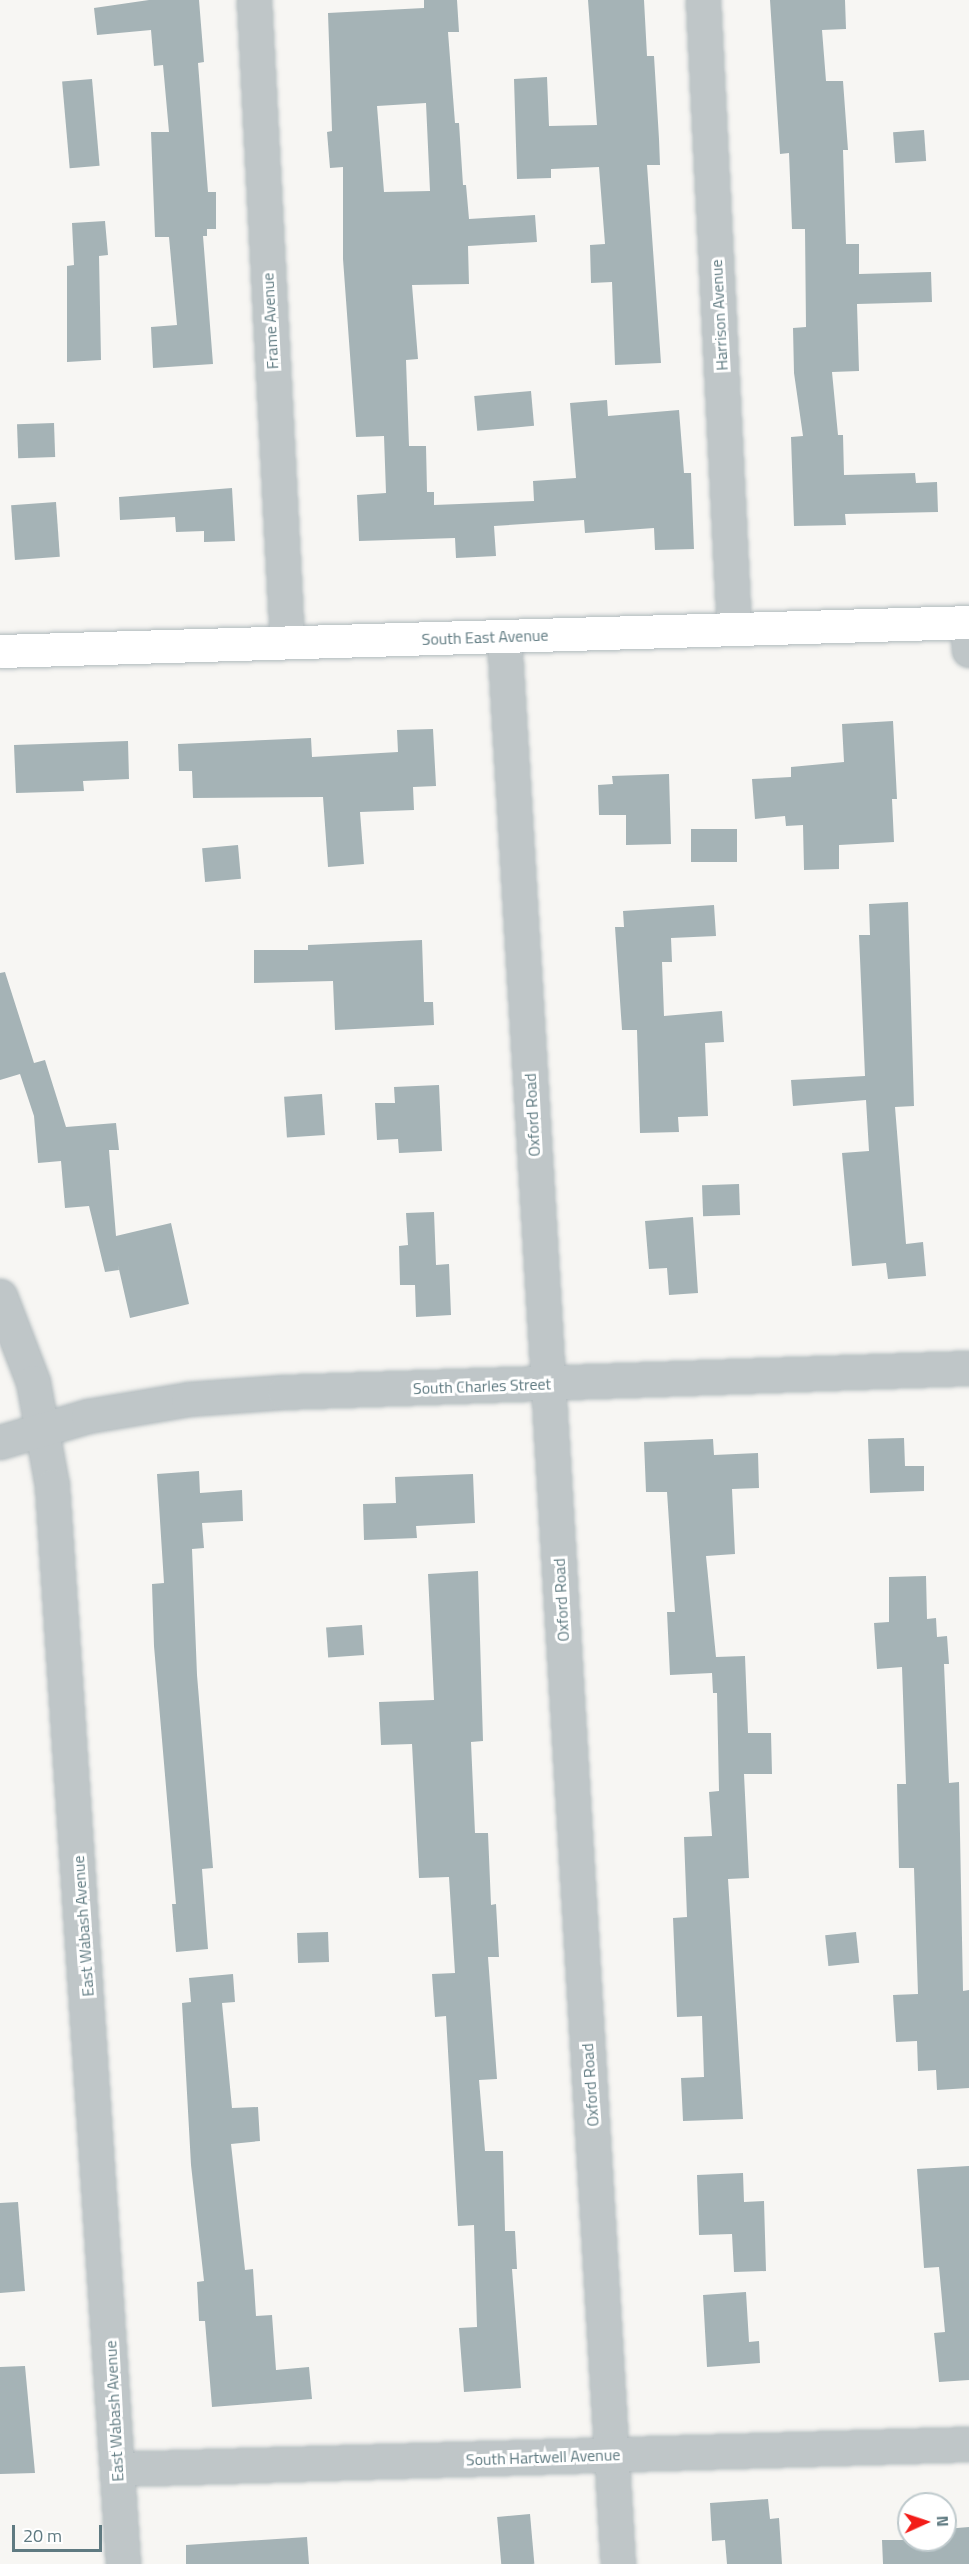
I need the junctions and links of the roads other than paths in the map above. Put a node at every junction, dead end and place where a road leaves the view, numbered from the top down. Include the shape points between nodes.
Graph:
1 (254, 0) edge
2 (703, 0) edge
3 (734, 629) junction
4 (968, 631) edge
5 (504, 636) junction
6 (287, 642) junction
7 (0, 651) edge
8 (0, 1296) edge
9 (969, 1368) edge
10 (548, 1384) junction
11 (44, 1429) junction
12 (0, 1442) edge
13 (969, 2444) edge
14 (610, 2455) junction
15 (118, 2469) junction
16 (123, 2564) edge
17 (618, 2564) edge

1 - 6 street, Frame Avenue
2 - 3 street, Harrison Avenue
3 - 4 main road, South East Avenue
3 - 5 main road, South East Avenue
5 - 6 main road, South East Avenue
5 - 10 street, Oxford Road
6 - 7 main road, South East Avenue
8 - 11 street, East Wabash Avenue via 33,1382
9 - 10 street, South Charles Street
10 - 11 street, South Charles Street via 188,1399 88,1416
10 - 14 street, Oxford Road
11 - 12 street, South Charles Street
11 - 15 street, East Wabash Avenue via 55,1533
13 - 14 street, South Hartwell Avenue
14 - 15 street, South Hartwell Avenue
14 - 17 street, Oxford Road
15 - 16 street, East Wabash Avenue

